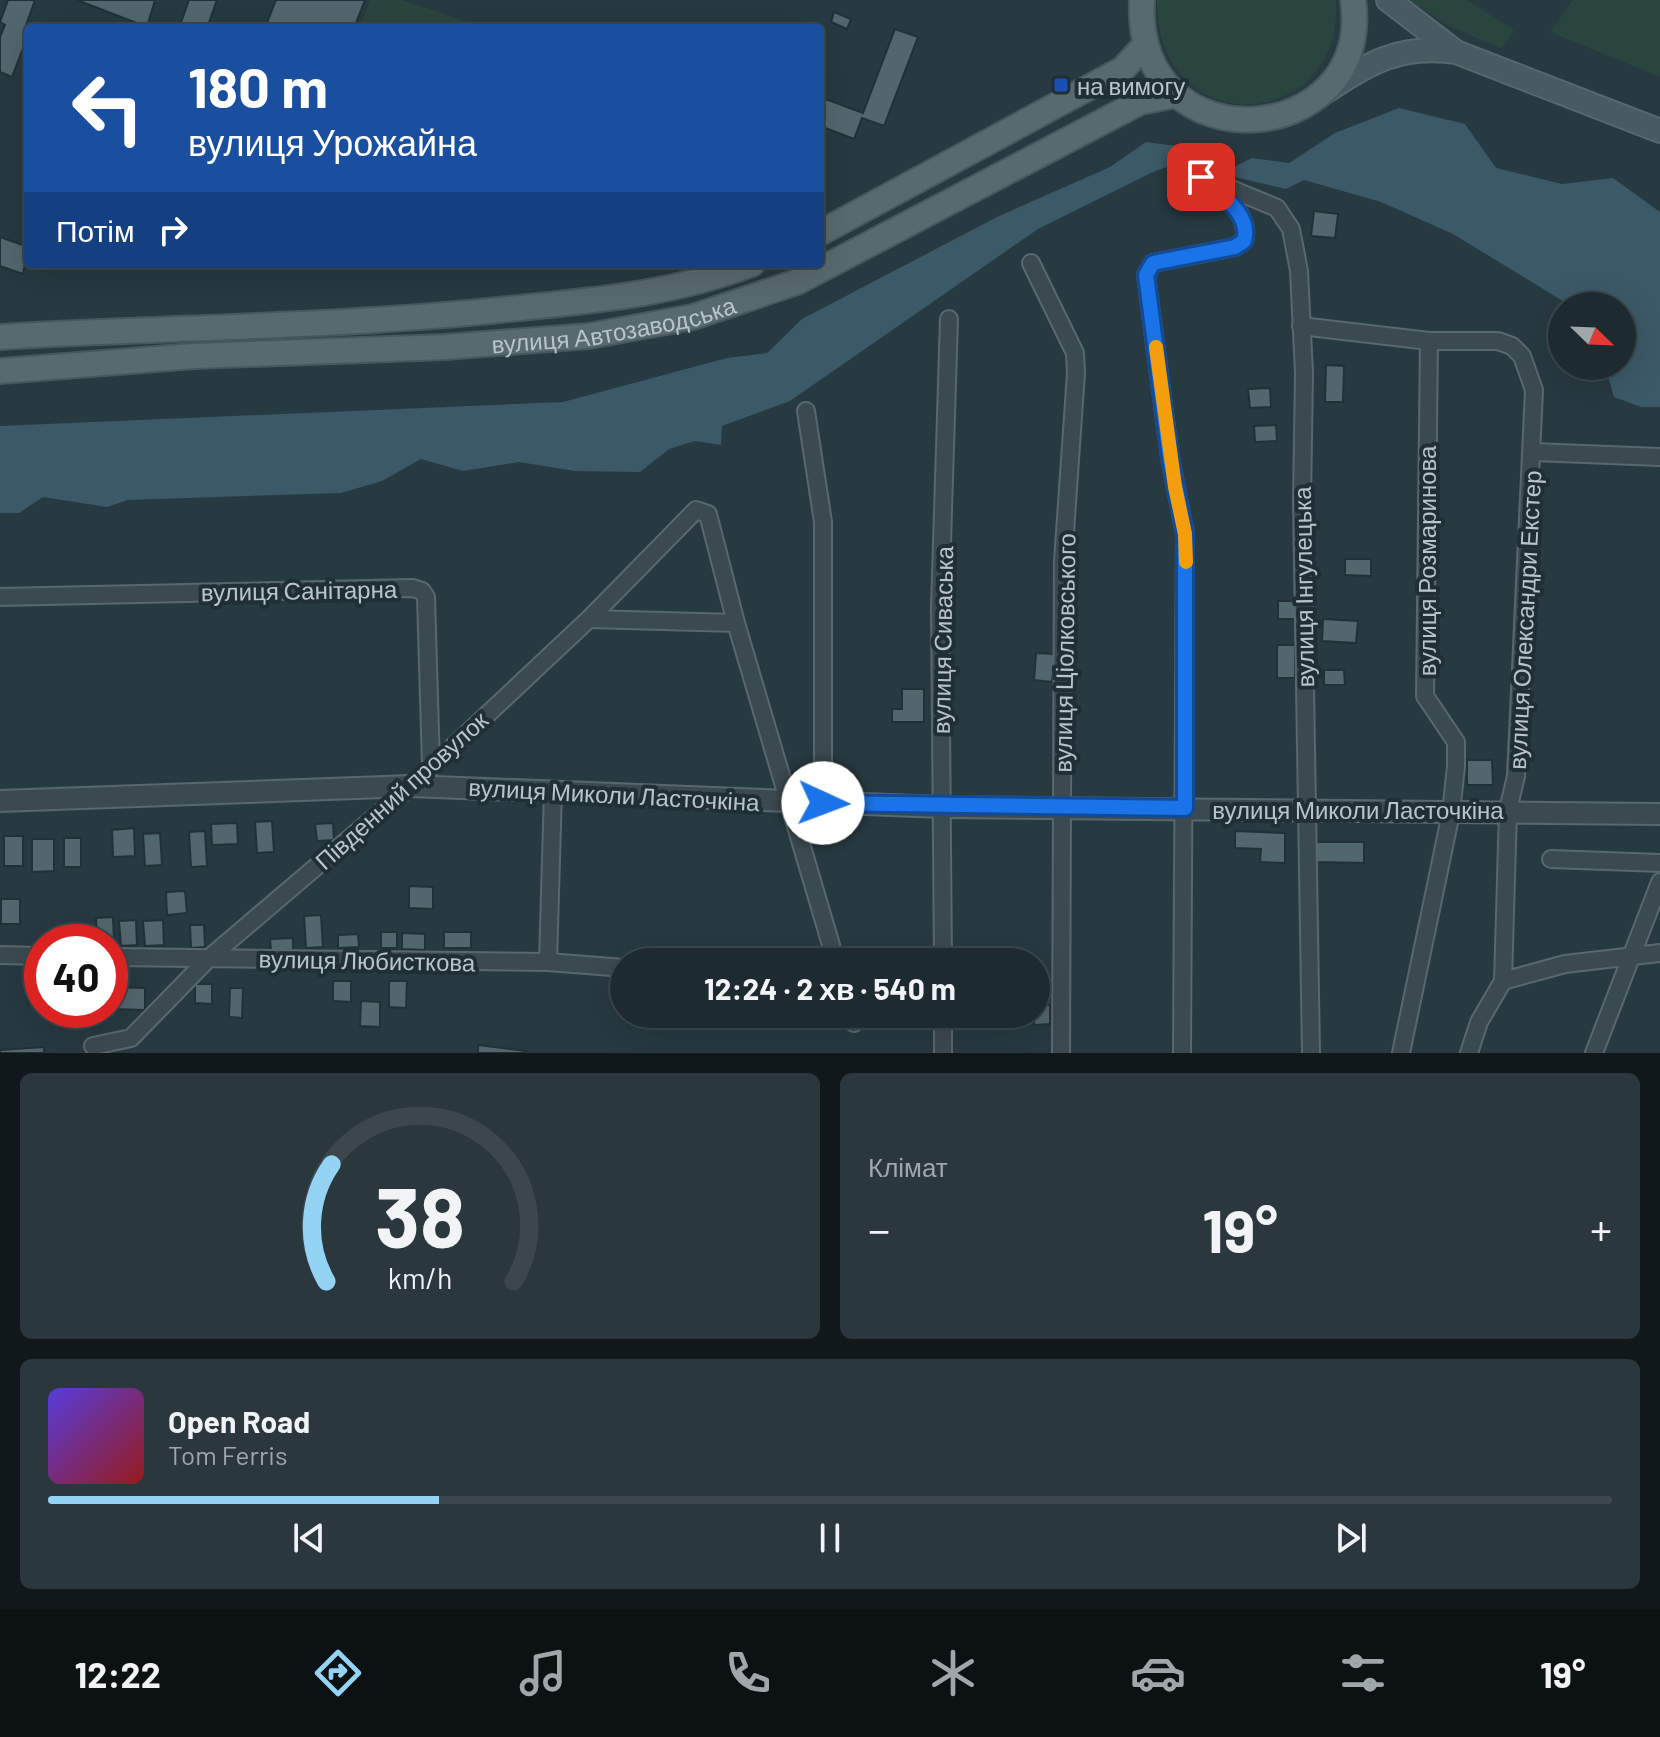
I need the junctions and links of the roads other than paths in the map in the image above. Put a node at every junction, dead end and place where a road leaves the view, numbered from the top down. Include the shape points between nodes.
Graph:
1 (1353, 0) edge
2 (1388, 0) edge
3 (1140, 17) edge
4 (1456, 52) junction
5 (1176, 95) junction
6 (1314, 99) junction
7 (1660, 131) edge
8 (824, 231) edge
9 (1031, 263) dead end
10 (824, 266) edge
11 (741, 268) edge
12 (821, 268) edge
13 (441, 316) junction
14 (949, 319) dead end
15 (1301, 326) junction
16 (1, 337) edge
17 (1429, 341) junction
18 (445, 347) junction
19 (2, 371) edge
20 (806, 411) dead end
21 (1533, 452) junction
22 (1660, 457) edge
23 (0, 597) edge
24 (589, 619) junction
25 (736, 623) junction
26 (431, 765) junction
27 (411, 786) junction
28 (553, 790) junction
29 (0, 801) edge
30 (791, 803) junction
31 (823, 803) junction
32 (941, 807) junction
33 (1185, 808) junction
34 (1063, 809) junction
35 (1508, 810) junction
36 (1306, 811) junction
37 (1451, 813) junction
38 (1660, 814) edge
39 (1551, 859) dead end
40 (1660, 863) edge
41 (1660, 882) edge
42 (832, 948) edge
43 (943, 948) edge
44 (1660, 953) edge
45 (0, 955) edge
46 (24, 956) edge
47 (1631, 956) junction
48 (128, 957) edge
49 (209, 958) junction
50 (548, 962) junction
51 (610, 967) edge
52 (1503, 981) junction
53 (943, 1028) edge
54 (93, 1046) dead end
55 (943, 1053) edge
56 (1061, 1053) edge
57 (1182, 1053) edge
58 (1311, 1053) edge
59 (1401, 1053) edge
60 (1469, 1053) edge
61 (1594, 1053) edge

1 - 6 main road via 1353,36 1345,60
2 - 4 main road
3 - 5 main road via 1163,80
3 - 8 main road via 1123,69
4 - 6 main road via 1430,49 1386,56
4 - 7 main road
5 - 6 main road via 1219,118 1268,120
5 - 10 main road, вулиця Автозаводська via 1140,102
9 - 34 street, вулиця Ціолковського via 1075,353 1063,561
11 - 13 main road, вулиця Автозаводська via 631,298
12 - 18 main road, вулиця Автозаводська via 693,317 589,336
13 - 16 main road, вулиця Автозаводська
13 - 18 main road
14 - 32 street, вулиця Сиваська via 940,607
15 - 17 street
15 - 33 street, вулиця Інгулецька via 1291,229 1277,208 1201,177 1243,217 1244,241 1153,263 1146,275 1185,534
15 - 36 street, вулиця Інгулецька
16 - 19 main road
17 - 21 street, вулиця Олександри Екстер via 1498,341 1522,356 1534,390
17 - 37 street, вулиця Розмаринова via 1425,696 1456,742
18 - 19 main road, вулиця Автозаводська via 195,356
20 - 31 street via 823,522
21 - 22 street
21 - 35 street, вулиця Олександри Екстер via 1516,776
23 - 26 street, вулиця Санітарна via 422,591
24 - 25 street
24 - 25 street, Південний провулок via 696,510 708,514
24 - 26 street, Південний провулок
25 - 30 street
26 - 27 street, Південний провулок
27 - 28 street, вулиця Миколи Ласточкіна
27 - 29 street, вулиця Миколи Ласточкіна
27 - 49 street, Південний провулок
28 - 30 street, вулиця Миколи Ласточкіна
28 - 50 street
30 - 31 street, вулиця Миколи Ласточкіна
30 - 42 street
31 - 32 street, вулиця Миколи Ласточкіна
32 - 34 street, вулиця Миколи Ласточкіна
32 - 43 street, вулиця Сиваська
33 - 34 street, вулиця Миколи Ласточкіна
33 - 36 street, вулиця Миколи Ласточкіна
33 - 57 street
34 - 56 street, вулиця Ціолковського
35 - 37 street, вулиця Миколи Ласточкіна
35 - 38 street, вулиця Миколи Ласточкіна
35 - 52 street, вулиця Олександри Екстер
36 - 37 street, вулиця Миколи Ласточкіна
36 - 58 street, вулиця Інгулецька
37 - 59 street, вулиця Розмаринова
39 - 40 street
41 - 47 street
44 - 47 street
45 - 46 street
47 - 52 street via 1565,964
47 - 61 street
48 - 49 street, вулиця Любисткова
49 - 50 street, вулиця Любисткова
49 - 54 street, Південний провулок via 131,1038
50 - 51 street, вулиця Любисткова
52 - 60 street via 1479,1022
53 - 55 street

